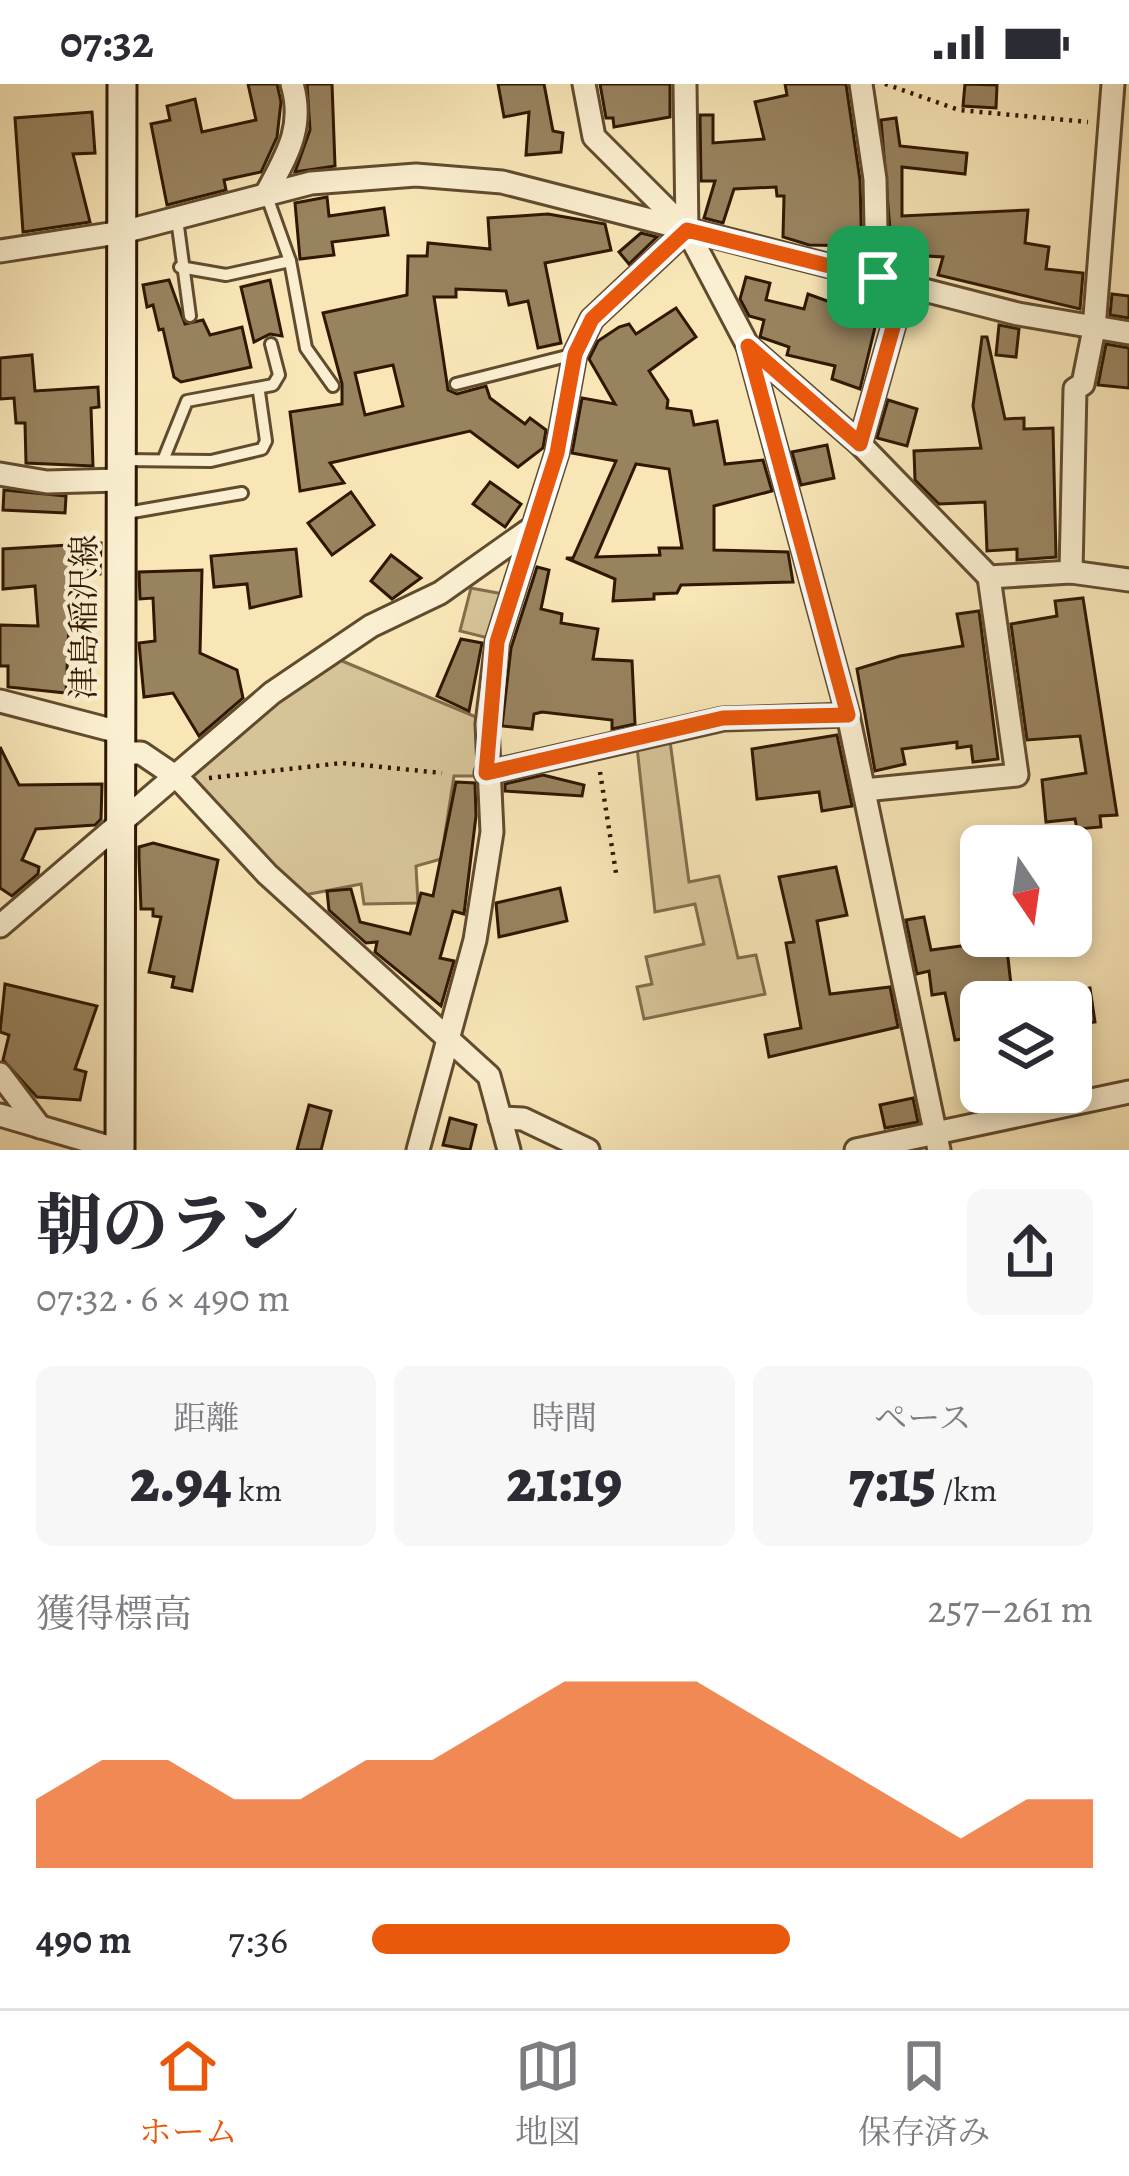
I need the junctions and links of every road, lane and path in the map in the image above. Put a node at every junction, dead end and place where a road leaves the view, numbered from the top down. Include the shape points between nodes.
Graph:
1 (122, 84) edge
2 (292, 84) edge
3 (584, 84) edge
4 (685, 84) edge
5 (861, 84) edge
6 (885, 84) edge
7 (1113, 84) edge
8 (1112, 124) junction
9 (266, 194) junction
10 (177, 218) junction
11 (687, 230) junction
12 (123, 232) junction
13 (0, 251) edge
14 (290, 261) junction
15 (180, 267) junction
16 (878, 277) junction
17 (905, 285) junction
18 (190, 316) dead end
19 (1094, 329) junction
20 (1129, 333) edge
21 (272, 344) dead end
22 (748, 346) junction
23 (575, 354) junction
24 (457, 384) dead end
25 (333, 386) dead end
26 (259, 392) junction
27 (860, 444) junction
28 (164, 458) junction
29 (119, 470) junction
30 (0, 473) edge
31 (242, 493) dead end
32 (119, 514) junction
33 (529, 530) junction
34 (1071, 572) junction
35 (989, 577) junction
36 (1129, 580) edge
37 (0, 701) edge
38 (848, 715) junction
39 (119, 743) junction
40 (596, 748) junction
41 (442, 773) dead end
42 (486, 773) junction
43 (180, 780) junction
44 (864, 790) junction
45 (119, 827) junction
46 (616, 873) dead end
47 (0, 926) edge
48 (447, 1038) junction
49 (0, 1074) edge
50 (1129, 1093) edge
51 (0, 1114) edge
52 (500, 1118) junction
53 (54, 1137) edge
54 (936, 1141) edge
55 (120, 1150) edge
56 (418, 1150) edge
57 (509, 1150) edge
58 (588, 1150) edge
59 (856, 1150) edge

1 - 12 main road, 津島稲沢線
2 - 9 street via 295,140
3 - 11 street via 594,137
4 - 11 street
5 - 16 street
6 - 8 path via 959,110
7 - 8 street
8 - 19 street
9 - 10 street
9 - 11 street via 416,176 502,182
9 - 14 lane
10 - 12 street
10 - 15 lane
11 - 16 street
11 - 22 street
11 - 23 street via 592,319
12 - 13 street
12 - 29 main road, 津島稲沢線
14 - 15 lane via 226,275
14 - 25 lane via 306,348
15 - 18 lane
16 - 17 street
17 - 19 street
17 - 27 street
19 - 20 street
19 - 34 street via 1083,384 1075,389
21 - 26 lane via 279,375
22 - 27 street
22 - 38 street
23 - 24 lane
23 - 33 street via 557,453
26 - 28 lane via 188,401
26 - 28 lane via 262,449 211,461
27 - 35 street
28 - 29 lane
29 - 30 street via 47,482
29 - 32 main road, 津島稲沢線
31 - 32 lane
32 - 39 main road, 津島稲沢線
33 - 42 street via 497,642
33 - 43 street via 272,693
34 - 35 street
34 - 36 street
35 - 44 street via 1017,775
37 - 39 street
38 - 40 street via 723,718
38 - 44 street
39 - 43 street
39 - 45 main road, 津島稲沢線
40 - 42 street
40 - 46 path
41 - 43 path via 342,763
42 - 48 street via 492,832 475,940
43 - 45 street
43 - 48 street via 267,874
44 - 54 street
45 - 47 street
45 - 55 main road, 津島稲沢線
48 - 52 street via 488,1076
48 - 56 street
49 - 53 street
50 - 54 street
51 - 53 street
52 - 57 street
52 - 58 street via 524,1119
53 - 55 street
54 - 59 street

